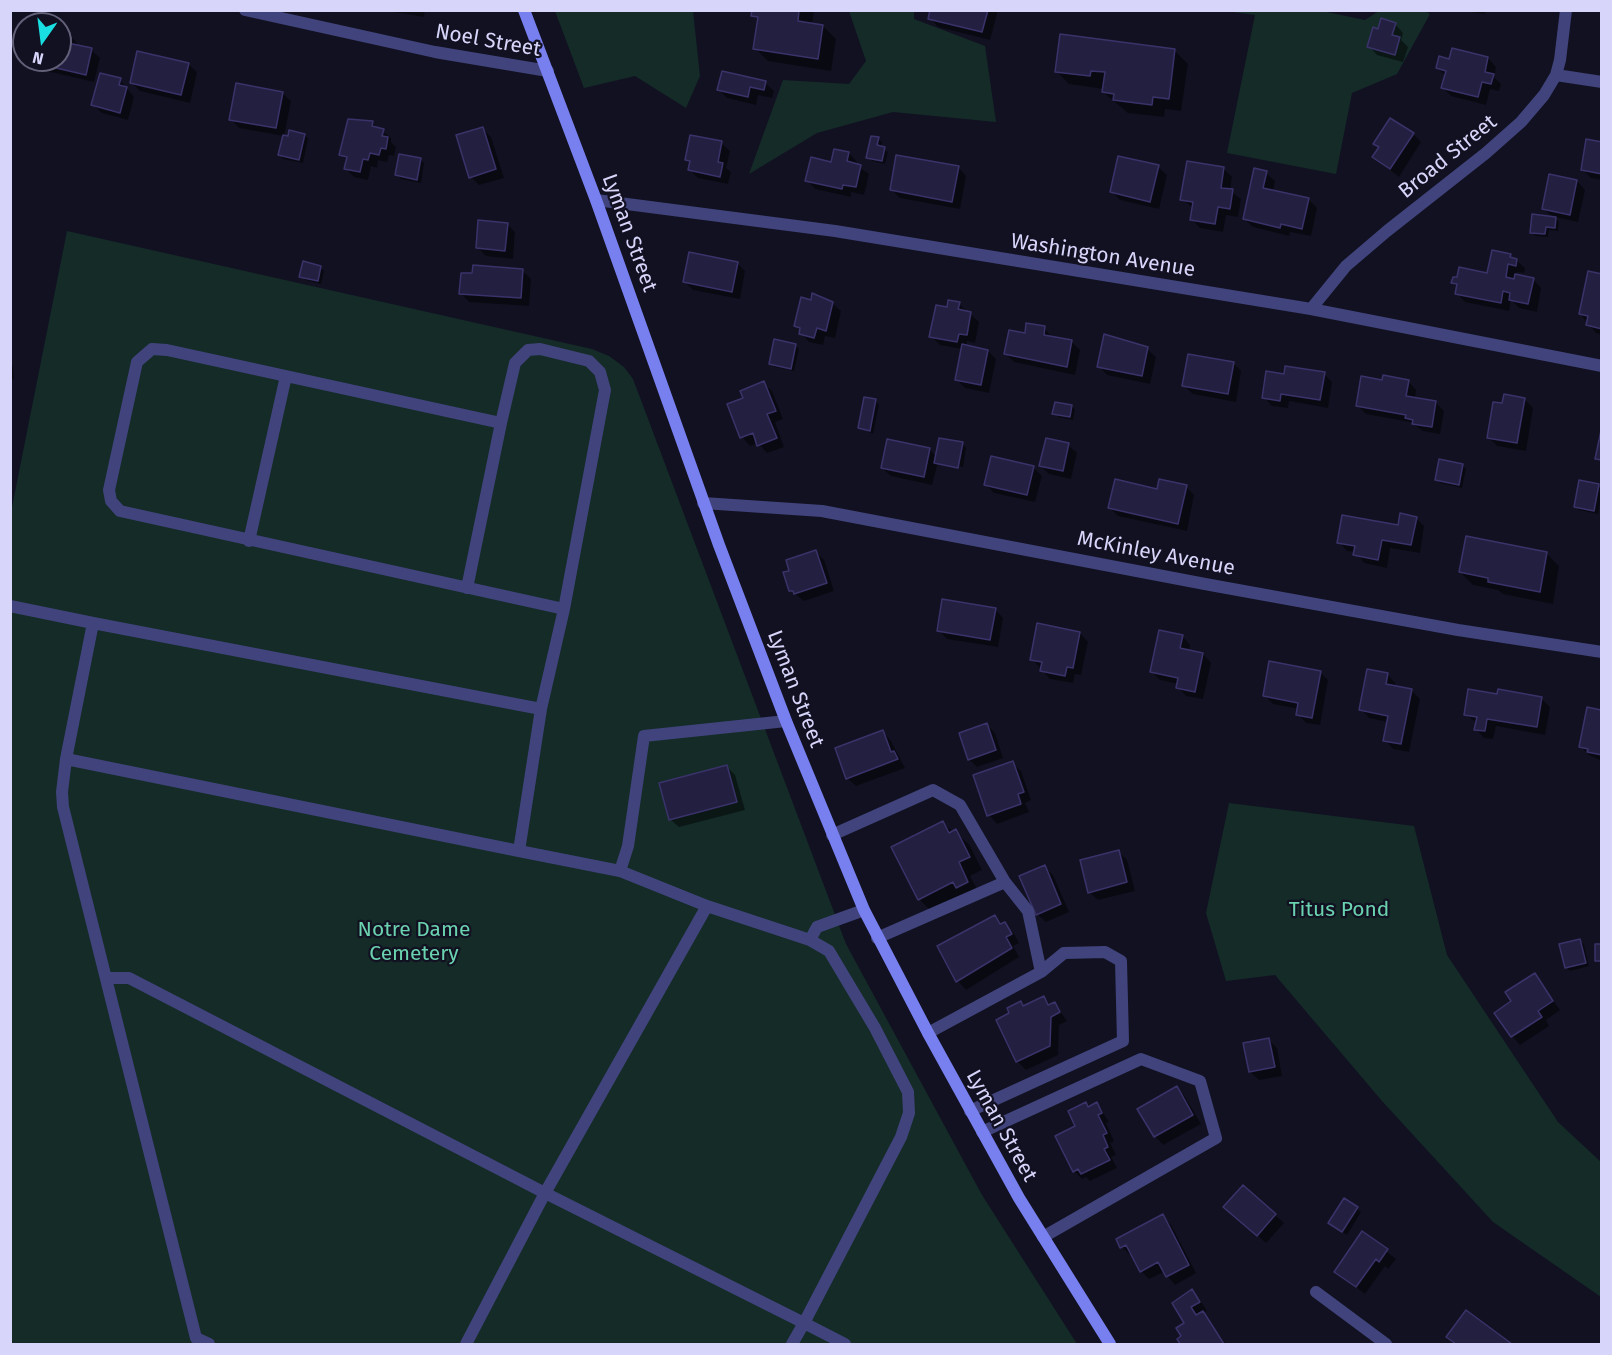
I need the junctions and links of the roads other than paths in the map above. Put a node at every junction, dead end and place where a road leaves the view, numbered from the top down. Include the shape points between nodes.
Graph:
1 (245, 10) edge
2 (524, 10) edge
3 (1566, 10) edge
4 (548, 71) junction
5 (1556, 75) junction
6 (1602, 82) edge
7 (596, 200) junction
8 (1311, 309) junction
9 (1602, 366) edge
10 (286, 376) junction
11 (501, 423) junction
12 (703, 503) junction
13 (249, 541) junction
14 (467, 588) junction
15 (10, 606) edge
16 (564, 609) junction
17 (93, 622) junction
18 (1602, 652) edge
19 (541, 709) junction
20 (786, 721) junction
21 (66, 759) junction
22 (832, 835) junction
23 (519, 851) junction
24 (620, 871) junction
25 (1005, 882) junction
26 (707, 906) junction
27 (864, 910) junction
28 (877, 938) junction
29 (810, 940) junction
30 (1041, 972) junction
31 (107, 978) junction
32 (928, 1034) junction
33 (970, 1111) junction
34 (981, 1132) junction
35 (545, 1193) junction
36 (1043, 1237) junction
37 (1316, 1292) dead end
38 (804, 1323) junction
39 (209, 1344) edge
40 (466, 1344) edge
41 (792, 1344) edge
42 (845, 1344) edge
43 (1110, 1344) edge
44 (1386, 1344) edge

1 - 4 street, Noel Street via 435,52
2 - 4 main road, Lyman Street
3 - 5 street, Broad Street
4 - 7 main road, Lyman Street
5 - 6 street
5 - 8 street, Broad Street via 1521,122 1346,266
7 - 8 street, Washington Avenue via 835,231
7 - 12 main road, Lyman Street
8 - 9 street, Washington Avenue
10 - 11 street
10 - 13 street
10 - 13 street via 159,349 146,352 135,368 109,490 111,501 120,512
11 - 14 street
11 - 16 street via 515,363 528,350 584,358 600,372 604,400
12 - 18 street, McKinley Avenue via 822,511 1446,628
12 - 20 main road, Lyman Street
13 - 14 street
14 - 16 street
15 - 17 street
16 - 19 street
17 - 19 street
17 - 21 street
19 - 23 street
20 - 22 main road, Lyman Street
20 - 24 street via 644,736 628,846
21 - 23 street
21 - 31 street via 63,807
22 - 25 street via 933,790 960,805
22 - 27 main road, Lyman Street
23 - 24 street
24 - 26 street
25 - 28 street
25 - 30 street via 1028,911
26 - 29 street
26 - 35 street
27 - 28 main road, Lyman Street
27 - 29 street via 817,927
28 - 32 main road, Lyman Street
29 - 38 street via 830,951 875,1028 908,1092 909,1113 901,1137
30 - 32 street
30 - 33 street via 1064,953 1105,952 1121,961 1123,1041
31 - 35 street via 129,978
31 - 39 street via 196,1338
32 - 33 main road, Lyman Street
33 - 34 main road, Lyman Street
34 - 36 main road, Lyman Street
34 - 36 street via 1141,1059 1200,1081 1216,1138
35 - 38 street
35 - 40 street
36 - 43 main road, Lyman Street
37 - 44 street
38 - 41 street
38 - 42 street

